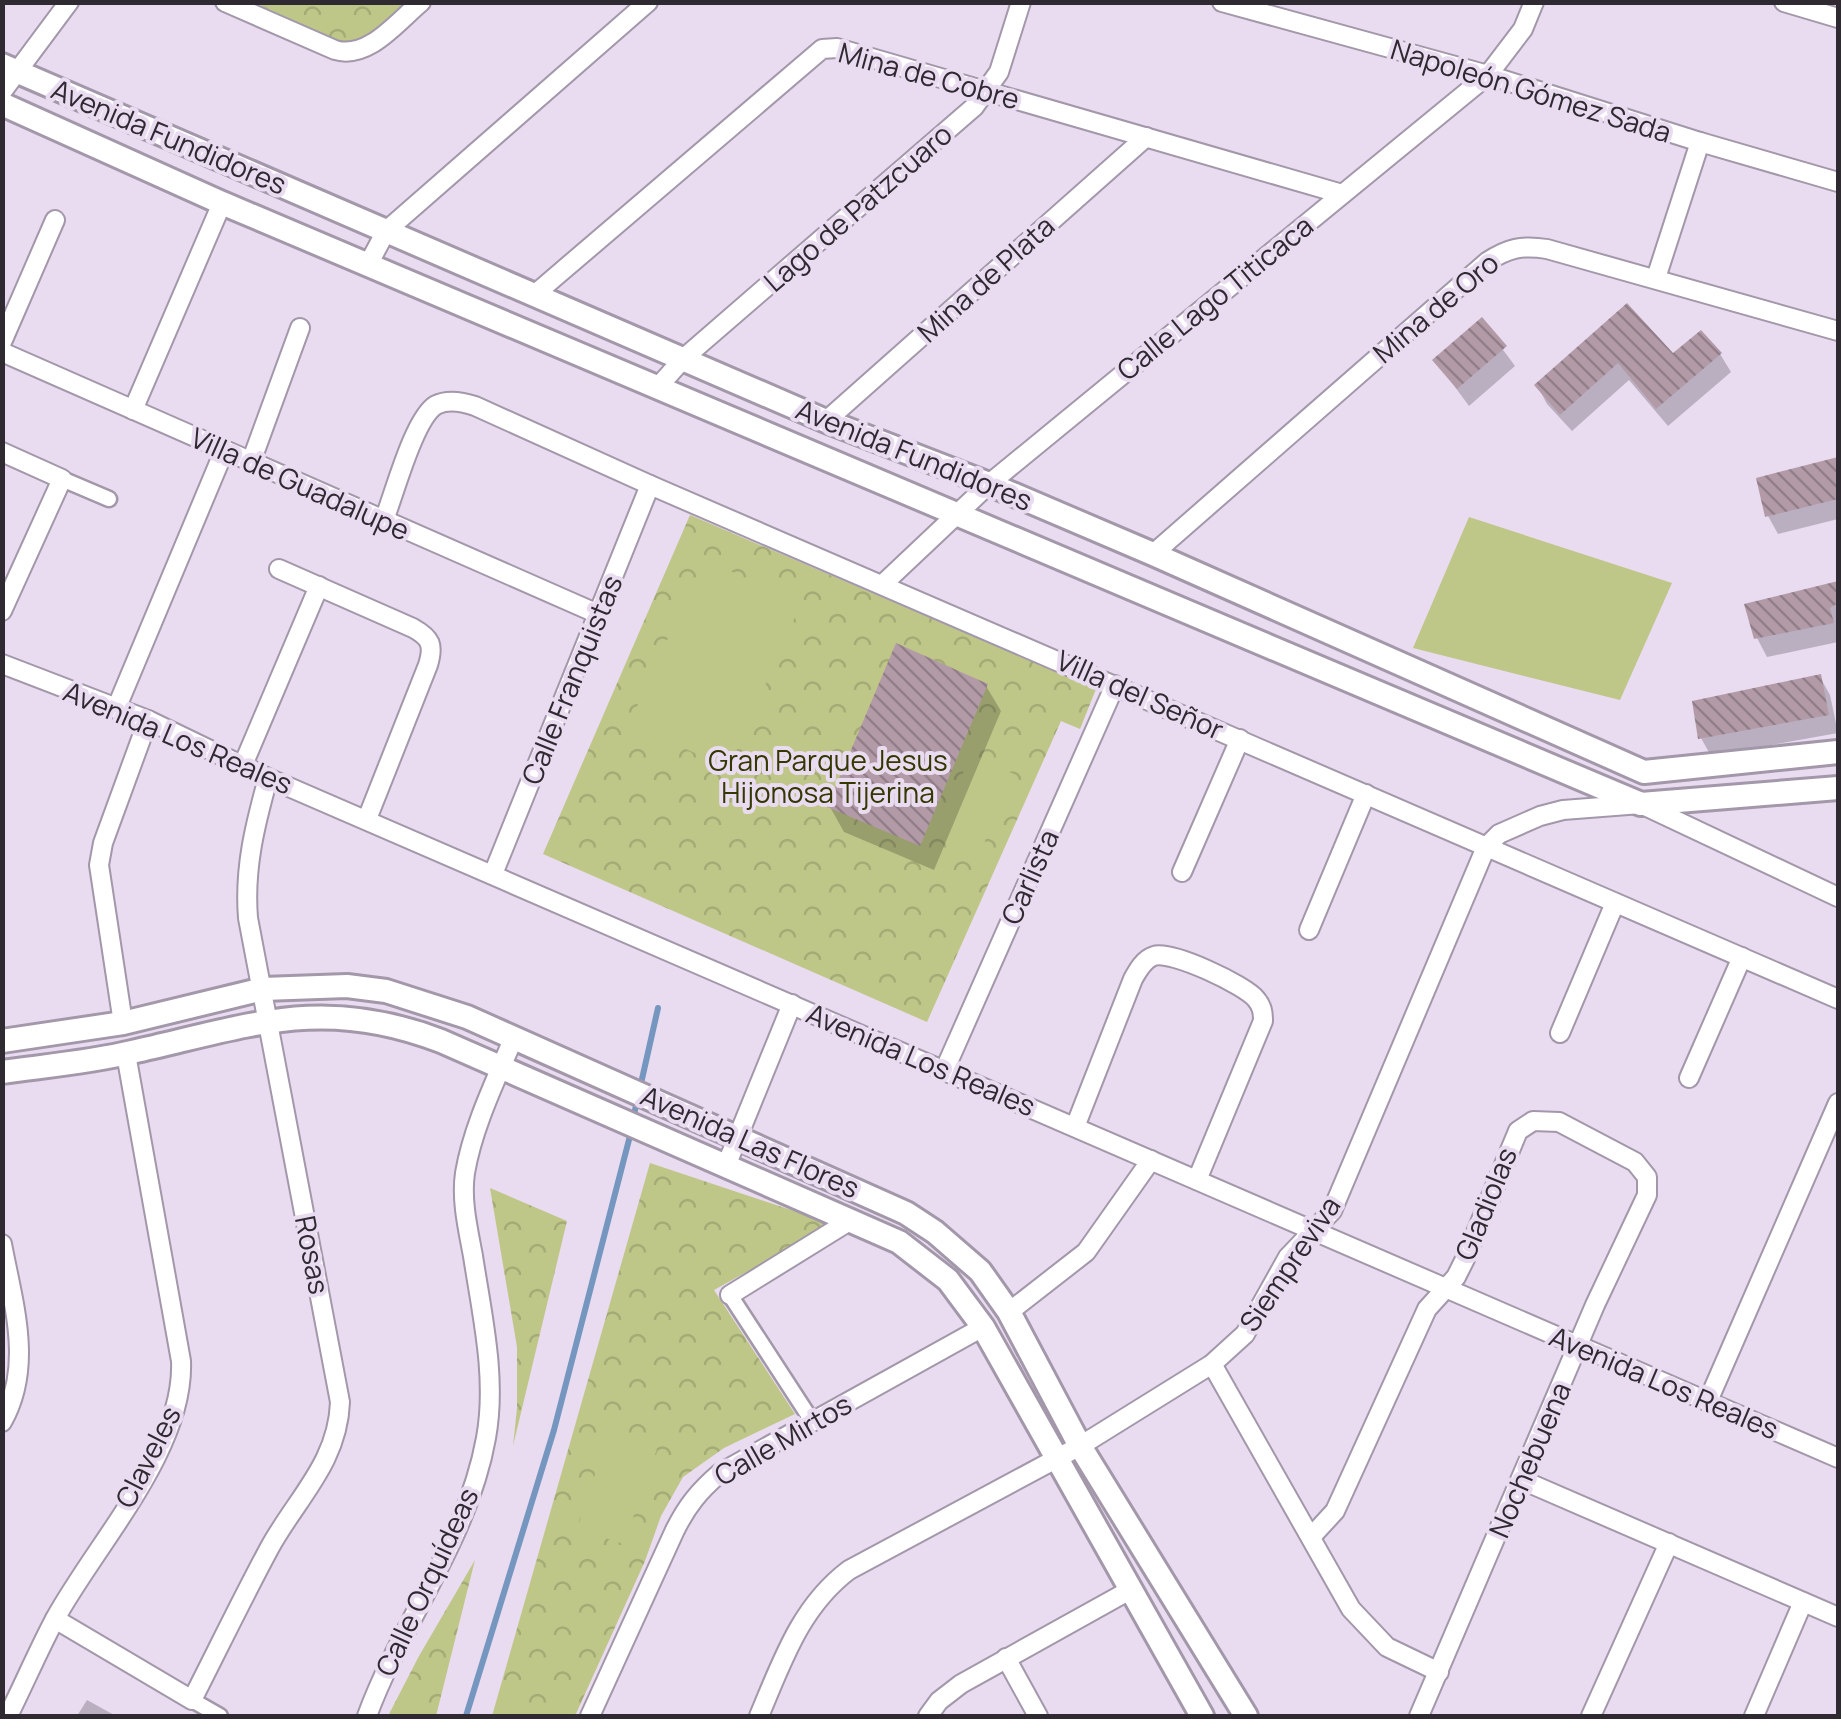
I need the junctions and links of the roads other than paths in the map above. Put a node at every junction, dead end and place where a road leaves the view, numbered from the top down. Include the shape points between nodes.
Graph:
1 (69, 2) edge
2 (225, 2) edge
3 (420, 2) edge
4 (648, 2) edge
5 (1021, 2) edge
6 (1222, 2) edge
7 (1534, 2) edge
8 (1784, 2) edge
9 (1838, 18) edge
10 (10, 68) edge
11 (1488, 75) junction
12 (988, 91) junction
13 (2, 92) edge
14 (2, 104) edge
15 (1146, 136) junction
16 (1700, 142) junction
17 (1838, 182) edge
18 (1342, 194) junction
19 (222, 203) junction
20 (54, 220) dead end
21 (386, 231) junction
22 (369, 263) junction
23 (1656, 278) junction
24 (534, 295) junction
25 (300, 328) dead end
26 (1838, 331) edge
27 (2, 342) edge
28 (2, 352) edge
29 (684, 358) junction
30 (657, 388) junction
31 (133, 410) junction
32 (826, 421) junction
33 (2, 452) edge
34 (224, 452) junction
35 (251, 462) junction
36 (62, 479) junction
37 (989, 484) junction
38 (650, 485) junction
39 (109, 499) dead end
40 (956, 516) junction
41 (384, 520) junction
42 (1153, 554) junction
43 (279, 568) dead end
44 (883, 584) junction
45 (319, 586) junction
46 (2, 611) edge
47 (598, 614) junction
48 (2, 664) edge
49 (1116, 685) junction
50 (116, 709) junction
51 (148, 720) junction
52 (1240, 739) junction
53 (1838, 752) edge
54 (243, 765) junction
55 (1644, 772) junction
56 (268, 778) junction
57 (1838, 788) edge
58 (1366, 794) junction
59 (1641, 804) junction
60 (367, 819) junction
61 (1486, 847) junction
62 (1182, 872) dead end
63 (493, 874) junction
64 (1838, 897) edge
65 (1615, 903) junction
66 (1309, 930) dead end
67 (1742, 957) junction
68 (263, 990) junction
69 (1838, 999) edge
70 (792, 1004) junction
71 (267, 1020) junction
72 (124, 1024) junction
73 (1560, 1034) dead end
74 (514, 1037) junction
75 (2, 1042) edge
76 (126, 1054) junction
77 (501, 1069) junction
78 (945, 1069) junction
79 (2, 1072) edge
80 (1689, 1078) dead end
81 (1838, 1104) edge
82 (1075, 1127) junction
83 (738, 1139) junction
84 (1150, 1160) junction
85 (726, 1166) junction
86 (1197, 1180) junction
87 (1644, 1204) joint
88 (851, 1220) junction
89 (1313, 1230) junction
90 (2, 1244) edge
91 (1444, 1289) junction
92 (730, 1296) joint
93 (1009, 1312) junction
94 (983, 1327) junction
95 (1578, 1346) junction
96 (1212, 1364) junction
97 (1708, 1401) junction
98 (2, 1422) edge
99 (812, 1422) junction
100 (1080, 1446) junction
101 (1838, 1458) edge
102 (1057, 1459) junction
103 (1522, 1480) junction
104 (1312, 1536) junction
105 (1669, 1543) junction
106 (1130, 1590) junction
107 (1803, 1602) junction
108 (1838, 1617) edge
109 (55, 1619) junction
110 (1006, 1658) junction
111 (1439, 1672) junction
112 (192, 1700) junction
113 (8, 1716) edge
114 (220, 1716) edge
115 (367, 1716) edge
116 (590, 1716) edge
117 (759, 1716) edge
118 (928, 1716) edge
119 (1038, 1716) edge
120 (1202, 1716) edge
121 (1246, 1716) edge
122 (1419, 1716) edge
123 (1591, 1716) edge
124 (1754, 1716) edge

1 - 10 street
2 - 3 street via 352,53
4 - 21 street
5 - 12 street, Lago de Patzcuaro
6 - 11 street, Napoleón Gómez Sada
7 - 11 street, Calle Lago Titicaca via 1523,29
8 - 9 street
10 - 13 street
10 - 21 street, Avenida Fundidores
11 - 16 street, Napoleón Gómez Sada
11 - 18 street, Calle Lago Titicaca
12 - 15 street, Mina de Cobre
12 - 24 street, Mina de Cobre via 822,49
12 - 29 street, Lago de Patzcuaro
14 - 19 street, Avenida Fundidores
15 - 18 street, Mina de Cobre
15 - 32 street, Mina de Plata
16 - 17 street, Napoleón Gómez Sada
16 - 23 street
18 - 37 street, Calle Lago Titicaca
19 - 22 street, Avenida Fundidores
19 - 31 street
20 - 27 street
21 - 22 street
21 - 24 street, Avenida Fundidores
22 - 30 street, Avenida Fundidores
23 - 26 street, Mina de Oro
23 - 42 street, Mina de Oro via 1547,249 1507,249
24 - 29 street, Avenida Fundidores
25 - 35 street
28 - 31 street, Villa de Guadalupe
29 - 30 street, Lago de Patzcuaro
29 - 32 street, Avenida Fundidores
30 - 40 street, Avenida Fundidores
31 - 34 street, Villa de Guadalupe
32 - 37 street, Avenida Fundidores
33 - 36 street
34 - 35 street, Villa de Guadalupe
34 - 50 street
35 - 41 street, Villa de Guadalupe
36 - 39 street
36 - 46 street
37 - 40 street, Calle Lago Titicaca
37 - 42 street, Avenida Fundidores
38 - 41 street, Villa del Señor via 475,406 438,404 418,428
38 - 44 street, Villa del Señor
38 - 47 street, Calle Franquistas
40 - 44 street, Calle Lago Titicaca
40 - 59 street, Avenida Fundidores
41 - 47 street, Villa de Guadalupe
42 - 55 street, Avenida Fundidores
43 - 45 street
44 - 49 street, Villa del Señor
45 - 54 street
45 - 60 street via 413,628 432,650
47 - 63 street, Calle Franquistas
48 - 50 street, Avenida Los Reales
49 - 52 street, Villa del Señor
49 - 78 street, Carlista
50 - 51 street, Avenida Los Reales
51 - 54 street, Avenida Los Reales
51 - 72 street via 99,865
52 - 58 street, Villa del Señor
52 - 62 street
53 - 55 street, Avenida Fundidores
54 - 56 street, Avenida Los Reales
55 - 59 street
56 - 60 street, Avenida Los Reales
56 - 68 street, Rosas via 246,886
57 - 59 street, Avenida Fundidores
58 - 61 street, Villa del Señor
58 - 66 street
59 - 61 street via 1540,816
59 - 64 street
60 - 63 street, Avenida Los Reales
61 - 65 street, Villa del Señor
61 - 89 street, Siempreviva via 1332,1211
63 - 70 street, Avenida Los Reales
65 - 67 street, Villa del Señor
65 - 73 street
67 - 69 street, Villa del Señor
67 - 80 street
68 - 71 street, Rosas
68 - 72 street, Avenida Las Flores
68 - 74 street, Avenida Las Flores via 386,991
70 - 78 street, Avenida Los Reales
70 - 83 street
71 - 76 street, Avenida Las Flores
71 - 77 street, Avenida Las Flores via 385,1022
71 - 112 street, Rosas via 339,1423 328,1457 272,1544
72 - 75 street, Avenida Las Flores
74 - 77 street, Calle Orquídeas
74 - 83 street, Avenida Las Flores
76 - 79 street, Avenida Las Flores
76 - 109 street, Claveles via 182,1378 152,1464
77 - 85 street, Avenida Las Flores
77 - 115 street, Calle Orquídeas via 465,1174 488,1352 487,1433 460,1528
78 - 82 street, Avenida Los Reales
81 - 97 street
82 - 84 street, Avenida Los Reales
82 - 86 street via 1133,979 1148,959 1174,957 1242,988 1260,1004 1263,1021
83 - 85 street
83 - 93 street, Avenida Las Flores via 906,1212 970,1261
84 - 86 street, Avenida Los Reales
84 - 93 street via 1086,1252
85 - 88 street, Avenida Las Flores
86 - 89 street, Avenida Los Reales
87 - 91 street, Gladiolas via 1648,1178 1635,1162 1559,1122 1525,1124 1513,1138 1466,1258
87 - 95 street, Nochebuena
88 - 92 street
88 - 94 street, Avenida Las Flores via 932,1266
89 - 91 street, Avenida Los Reales
89 - 96 street, Siempreviva via 1288,1257 1245,1334
90 - 98 street via 20,1363
91 - 95 street, Avenida Los Reales
91 - 104 street, Gladiolas via 1427,1309 1336,1511
92 - 99 street
93 - 100 street, Avenida Las Flores
94 - 99 street, Calle Mirtos
94 - 102 street, Avenida Las Flores
95 - 97 street, Avenida Los Reales
95 - 103 street, Nochebuena
96 - 100 street, Siempreviva
96 - 104 street
97 - 101 street, Avenida Los Reales
99 - 116 street, Calle Mirtos via 720,1474 688,1504
100 - 102 street, Siempreviva
100 - 121 street, Avenida Las Flores
102 - 106 street, Avenida Las Flores
102 - 117 street, Siempreviva via 826,1587 801,1622
103 - 105 street
103 - 111 street, Nochebuena
104 - 111 street via 1365,1626 1387,1647
105 - 107 street
105 - 123 street
106 - 110 street
106 - 120 street, Avenida Las Flores
107 - 108 street
107 - 124 street
109 - 112 street
109 - 113 street, Claveles
110 - 118 street via 960,1684
110 - 119 street
111 - 122 street, Nochebuena
112 - 114 street

